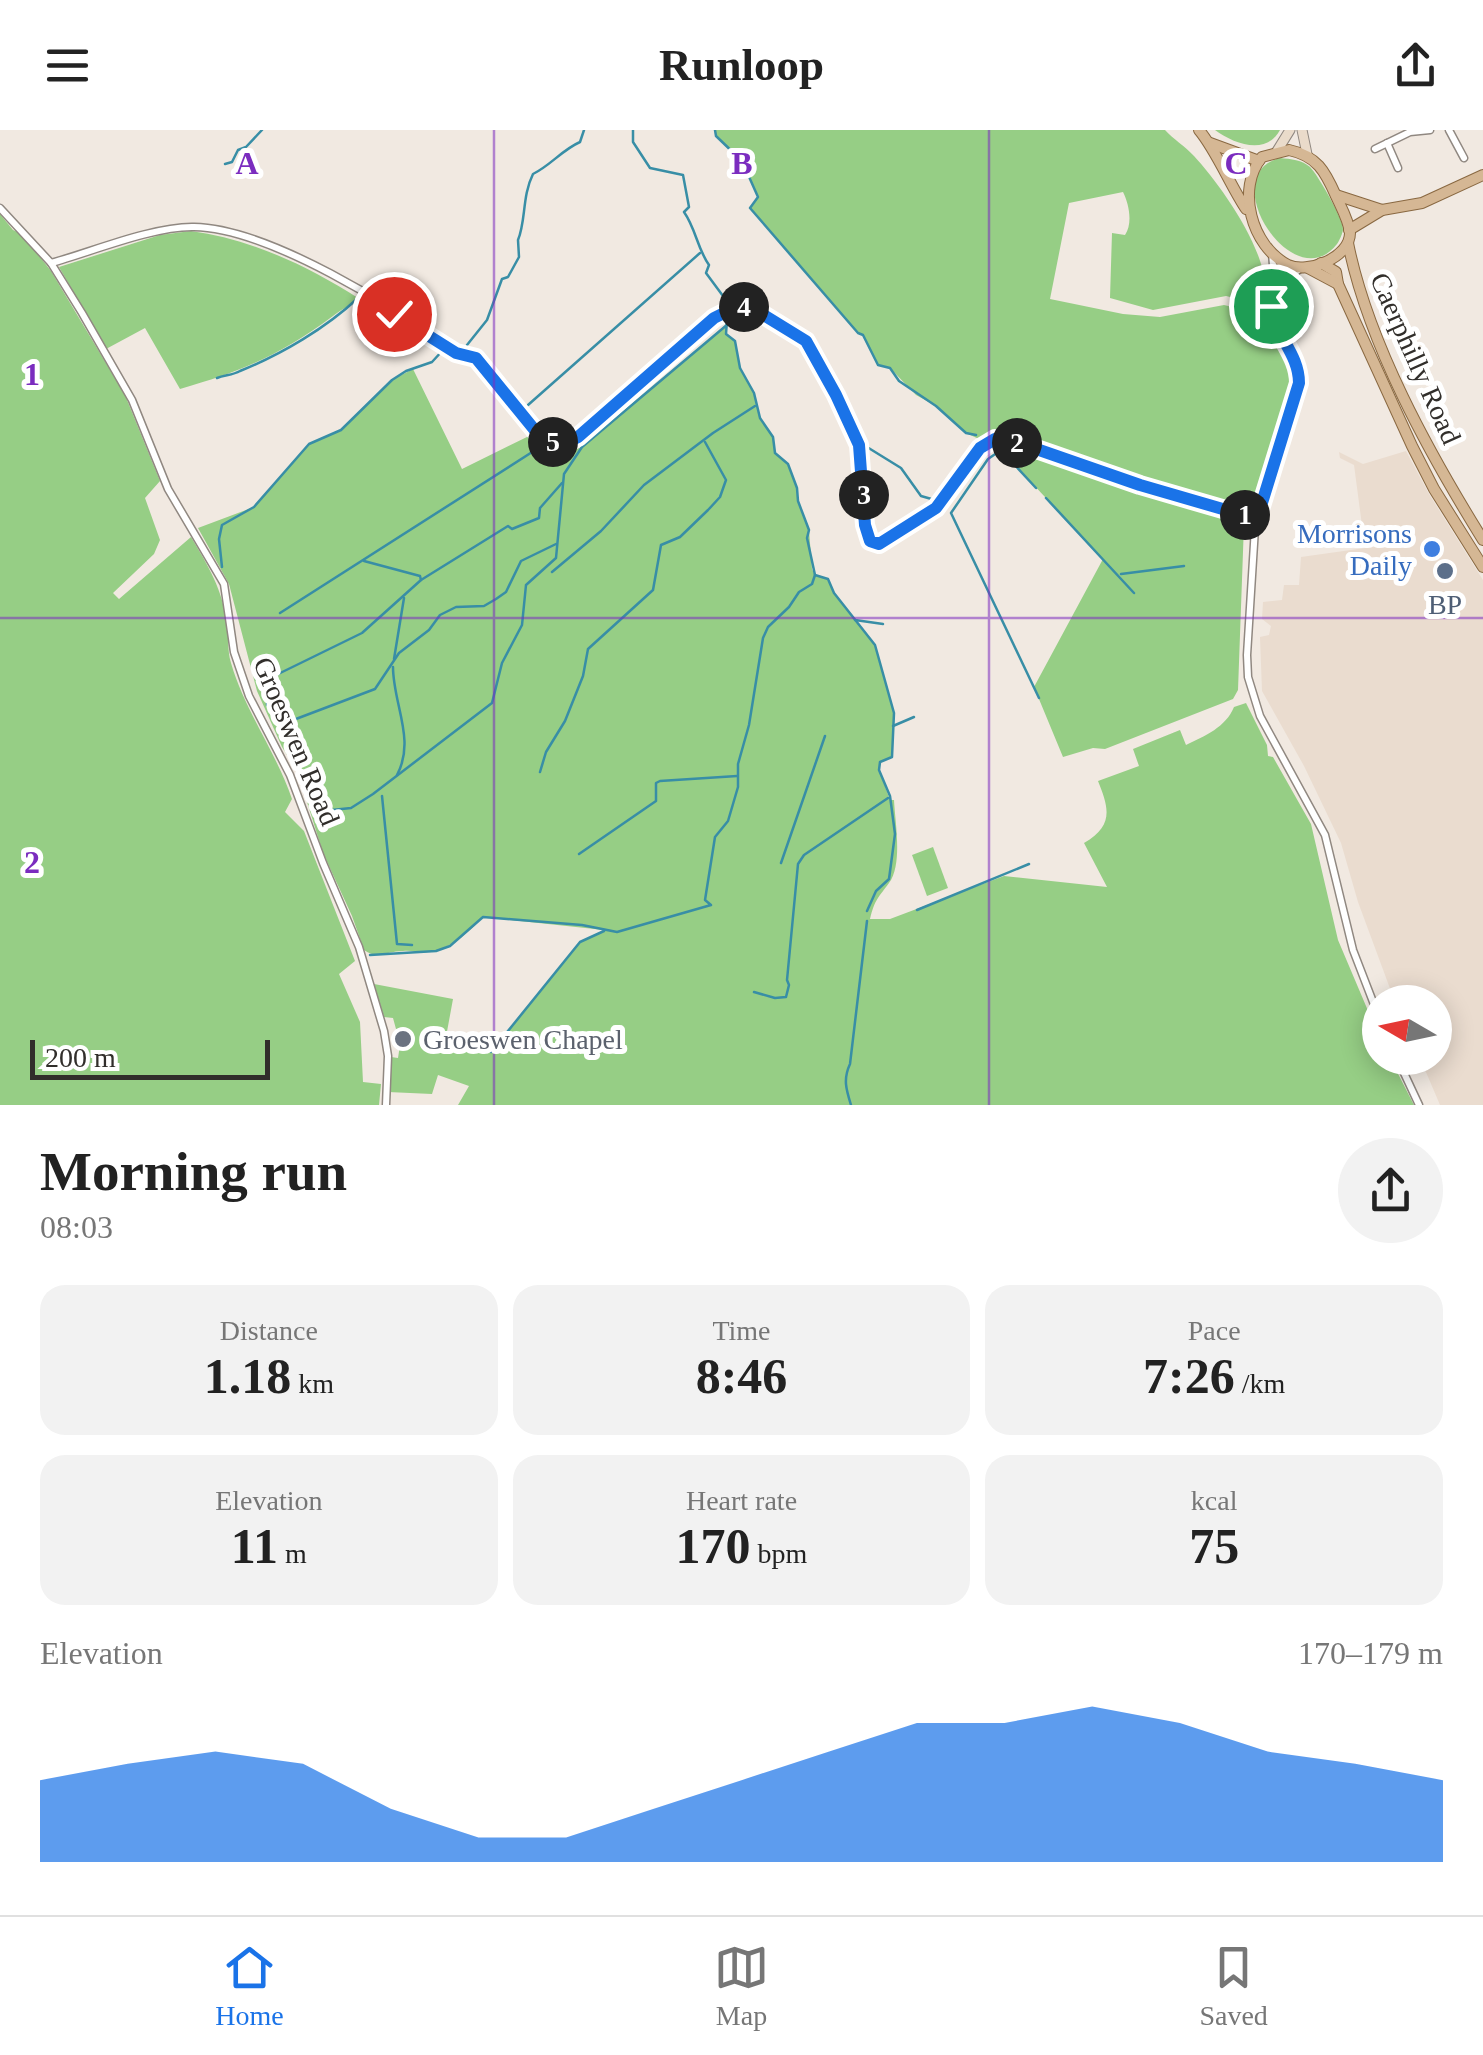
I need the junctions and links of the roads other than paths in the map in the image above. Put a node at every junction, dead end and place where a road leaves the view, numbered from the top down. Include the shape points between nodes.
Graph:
1 (1199, 130) edge
2 (1290, 130) edge
3 (1302, 130) edge
4 (1430, 130) edge
5 (1449, 130) edge
6 (1210, 143) junction
7 (1387, 144) junction
8 (1459, 147) junction
9 (1375, 149) dead end
10 (1277, 151) junction
11 (1448, 151) dead end
12 (1307, 154) junction
13 (1464, 158) dead end
14 (1259, 161) junction
15 (1398, 168) dead end
16 (1483, 175) edge
17 (1336, 195) junction
18 (0, 208) edge
19 (1382, 210) junction
20 (1252, 219) junction
21 (1348, 236) junction
22 (1272, 252) junction
23 (1321, 263) junction
24 (51, 264) junction
25 (1304, 268) junction
26 (1338, 284) junction
27 (1275, 289) junction
28 (1257, 519) junction
29 (1483, 540) edge
30 (1483, 567) edge
31 (1366, 985) edge
32 (1405, 1075) edge
33 (386, 1105) edge
34 (1419, 1105) edge

1 - 6 main road
2 - 10 main road
3 - 12 main road
4 - 7 street
5 - 8 street
6 - 14 main road
6 - 20 main road
7 - 9 street
7 - 15 street
8 - 11 street
8 - 13 street
10 - 12 main road
10 - 14 main road
12 - 17 main road
14 - 20 main road via 1248,182
16 - 19 main road via 1422,203
17 - 19 main road
17 - 21 main road
18 - 24 street, Groeswen Road
19 - 21 main road
20 - 22 main road
21 - 23 main road
21 - 29 main road, Caerphilly Road via 1367,313 1438,464
22 - 25 main road
22 - 27 street
23 - 25 main road
23 - 26 main road, Caerphilly Road via 1336,272
24 - 28 street via 190,226 241,234 318,267 456,353 476,358 542,439 563,444 714,318 749,306 806,341 836,395 859,445 870,541 879,544 936,508 980,448 995,439
24 - 33 street, Groeswen Road via 132,400 168,488 224,584 234,652 250,696 360,947 384,1031
25 - 26 main road, Caerphilly Road
25 - 27 street
26 - 30 main road, Caerphilly Road via 1434,489
27 - 28 street via 1272,318 1297,361 1299,383
28 - 31 street via 1250,688 1321,826
32 - 34 street

